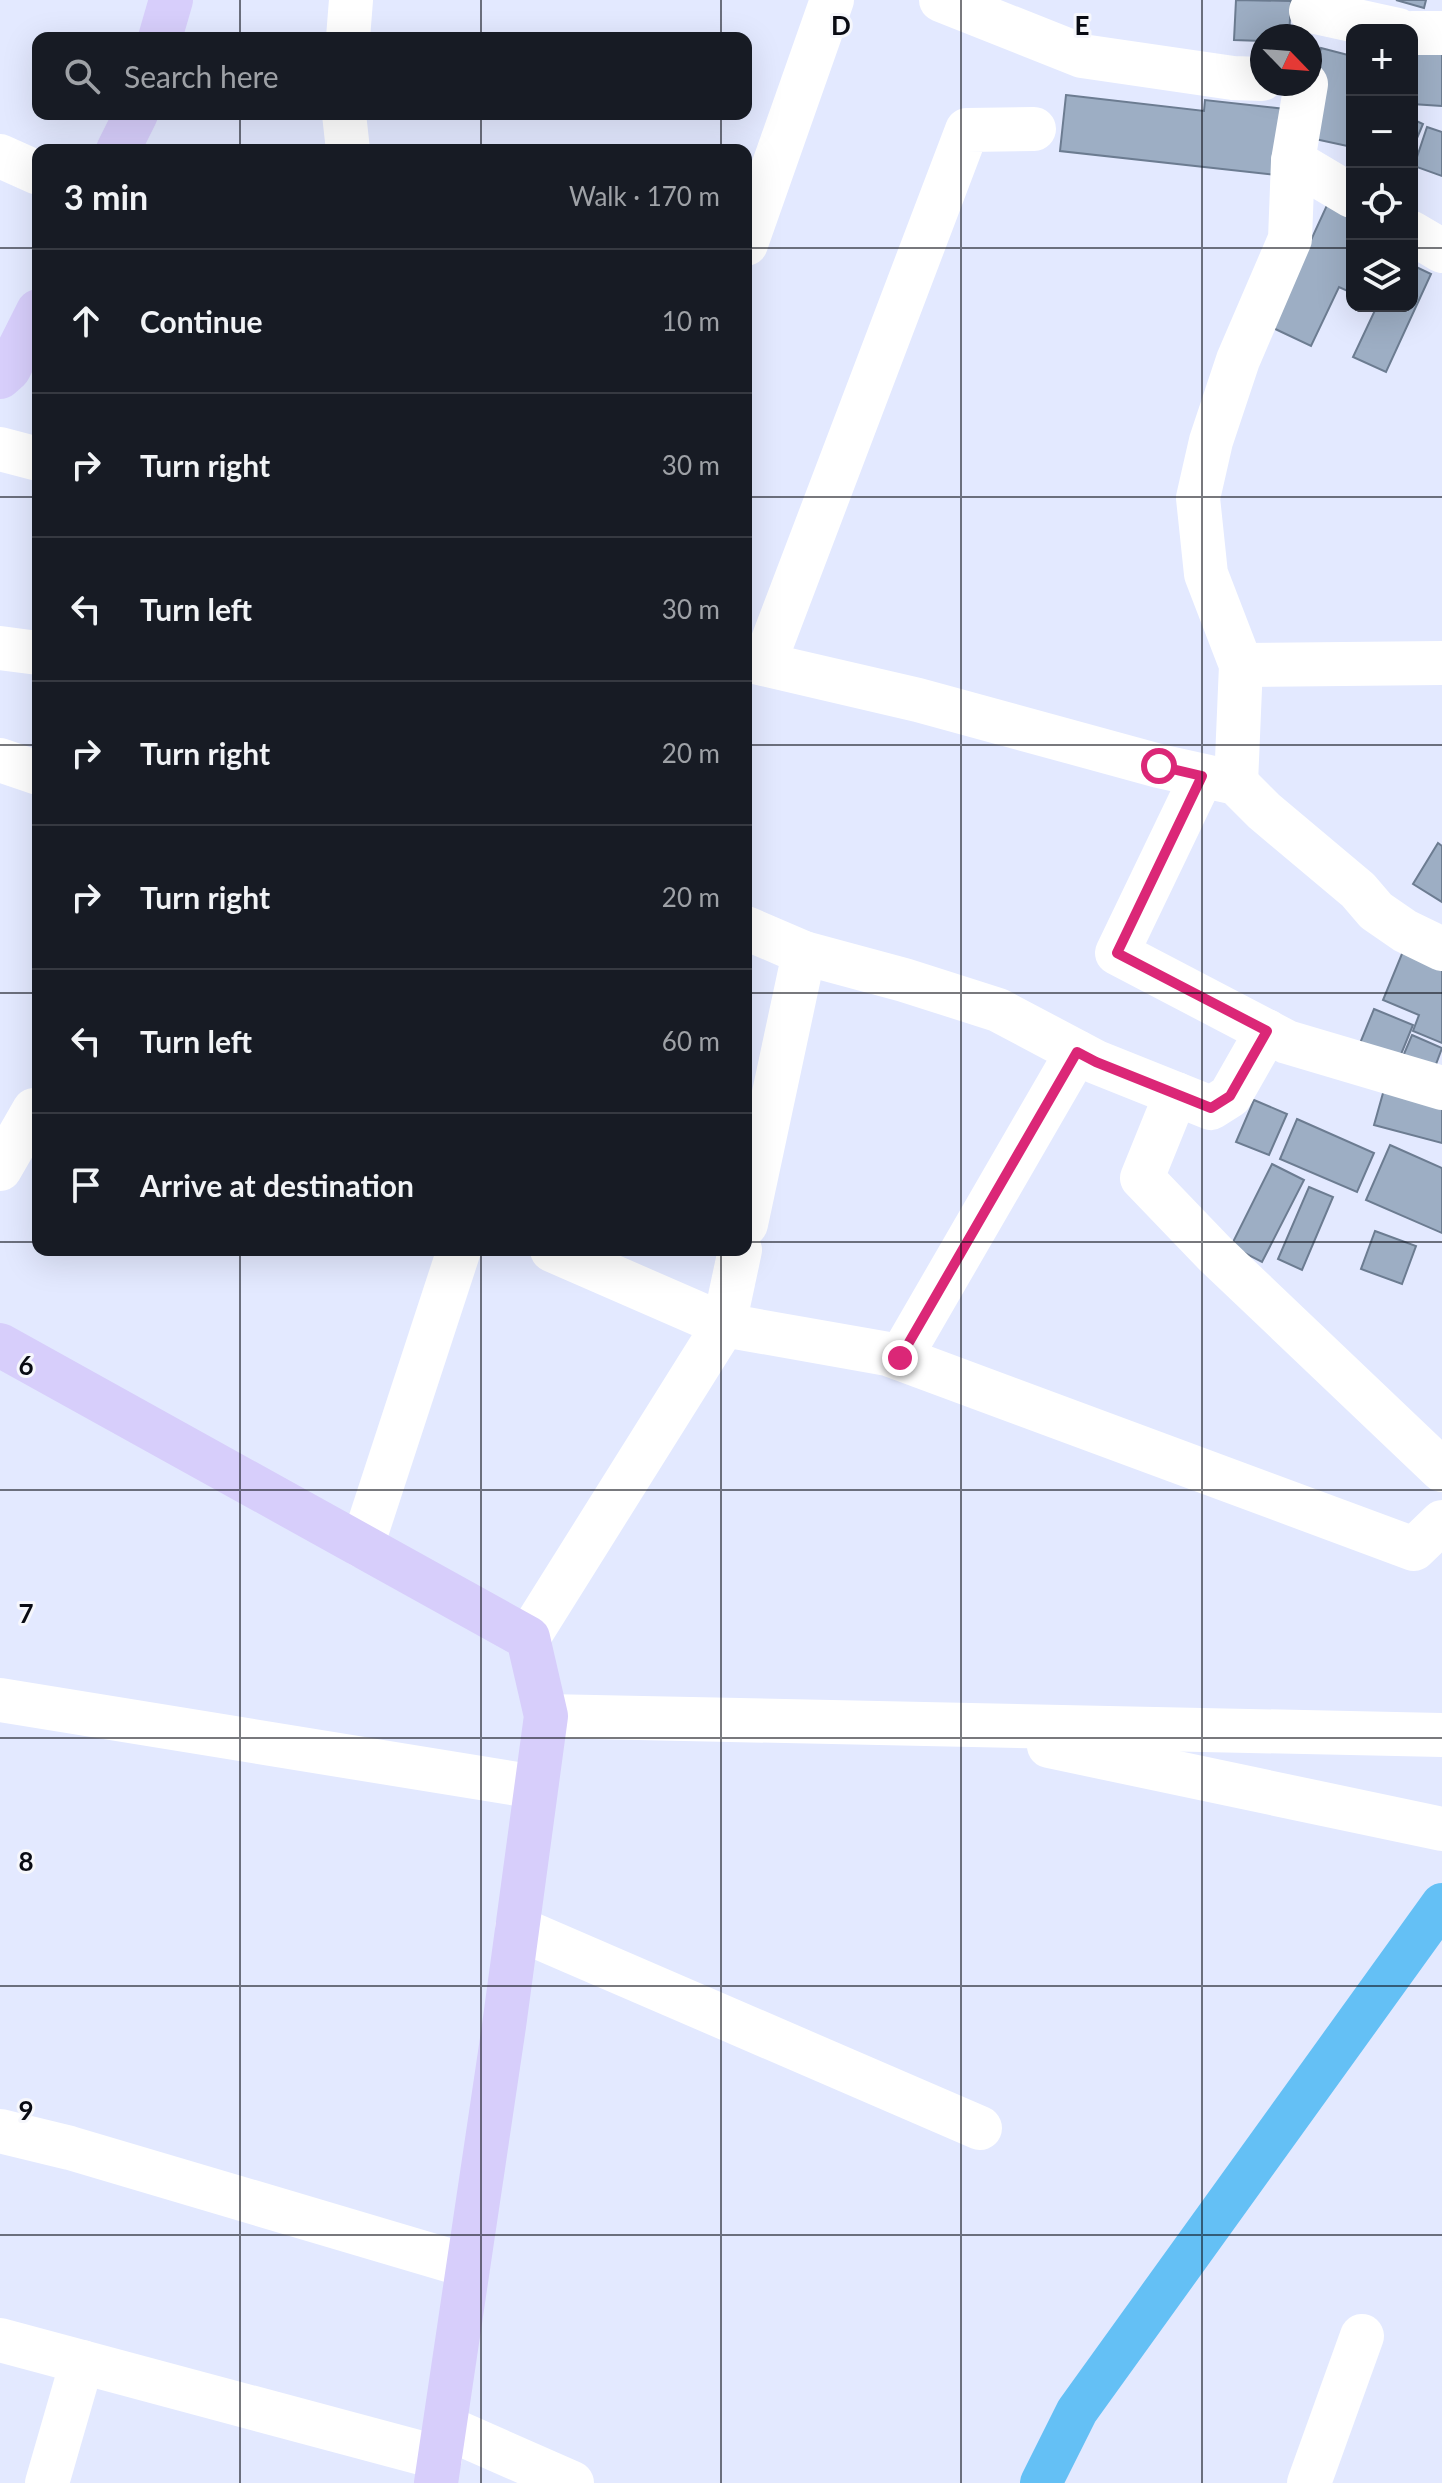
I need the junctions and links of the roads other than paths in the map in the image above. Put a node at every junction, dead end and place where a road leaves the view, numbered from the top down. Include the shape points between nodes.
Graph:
1 (171, 0) edge
2 (351, 0) edge
3 (832, 0) edge
4 (941, 0) edge
5 (1311, 16) edge
6 (1361, 24) edge
7 (162, 32) edge
8 (348, 32) edge
9 (1418, 33) edge
10 (1442, 33) edge
11 (1250, 79) edge
12 (1304, 96) edge
13 (133, 120) edge
14 (345, 120) edge
15 (1034, 129) dead end
16 (121, 144) edge
17 (347, 144) edge
18 (0, 156) edge
19 (1293, 161) junction
20 (32, 170) edge
21 (1346, 192) edge
22 (752, 227) edge
23 (1418, 237) edge
24 (1442, 251) edge
25 (32, 323) edge
26 (0, 377) edge
27 (0, 449) edge
28 (32, 457) edge
29 (0, 648) edge
30 (32, 652) edge
31 (755, 662) edge
32 (1442, 663) edge
33 (1241, 665) junction
34 (0, 760) edge
35 (32, 771) edge
36 (1219, 779) junction
37 (752, 931) edge
38 (1442, 949) edge
39 (804, 953) junction
40 (1267, 1031) junction
41 (1077, 1052) junction
42 (1442, 1088) edge
43 (1176, 1094) junction
44 (32, 1113) edge
45 (2, 1160) edge
46 (752, 1196) edge
47 (457, 1256) edge
48 (566, 1256) edge
49 (739, 1256) edge
50 (724, 1325) junction
51 (0, 1345) edge
52 (900, 1358) junction
53 (1442, 1470) edge
54 (1442, 1522) edge
55 (362, 1546) junction
56 (528, 1638) junction
57 (0, 1700) edge
58 (546, 1716) junction
59 (946, 1724) junction
60 (1442, 1735) edge
61 (536, 1787) junction
62 (1442, 1829) edge
63 (517, 1928) junction
64 (980, 2128) dead end
65 (0, 2131) edge
66 (468, 2266) junction
67 (1362, 2336) dead end
68 (0, 2340) edge
69 (82, 2362) junction
70 (440, 2456) edge
71 (47, 2483) edge
72 (572, 2483) edge
73 (1309, 2483) edge

1 - 7 main road
2 - 8 street
3 - 22 street
4 - 11 street via 1082,56
5 - 6 street
9 - 10 street
12 - 19 street
13 - 16 main road
14 - 17 street
15 - 31 street via 967,130
18 - 20 street
19 - 21 street
19 - 33 street via 1290,239 1238,360 1198,498 1206,574
23 - 24 street
25 - 26 main road
27 - 28 street
29 - 30 street
31 - 36 street
32 - 33 street
33 - 36 street
34 - 35 street
36 - 38 street via 1358,890 1376,911
36 - 40 street via 1117,953
37 - 39 street
39 - 41 street via 998,1010
39 - 46 street
40 - 42 street via 1287,1042
40 - 43 street via 1230,1096 1211,1108
41 - 43 street
41 - 52 street
43 - 53 street via 1142,1178
44 - 45 street
47 - 55 street
48 - 50 street
49 - 50 street
50 - 52 street
50 - 56 street
51 - 55 main road
52 - 54 street via 1414,1549
55 - 56 main road
56 - 58 main road
57 - 61 street
58 - 59 street
58 - 61 main road
59 - 60 street
59 - 62 street
61 - 63 main road
63 - 64 street
63 - 66 main road
65 - 66 street
66 - 70 main road
67 - 73 street
68 - 69 street
69 - 70 street
69 - 71 street
70 - 72 street

